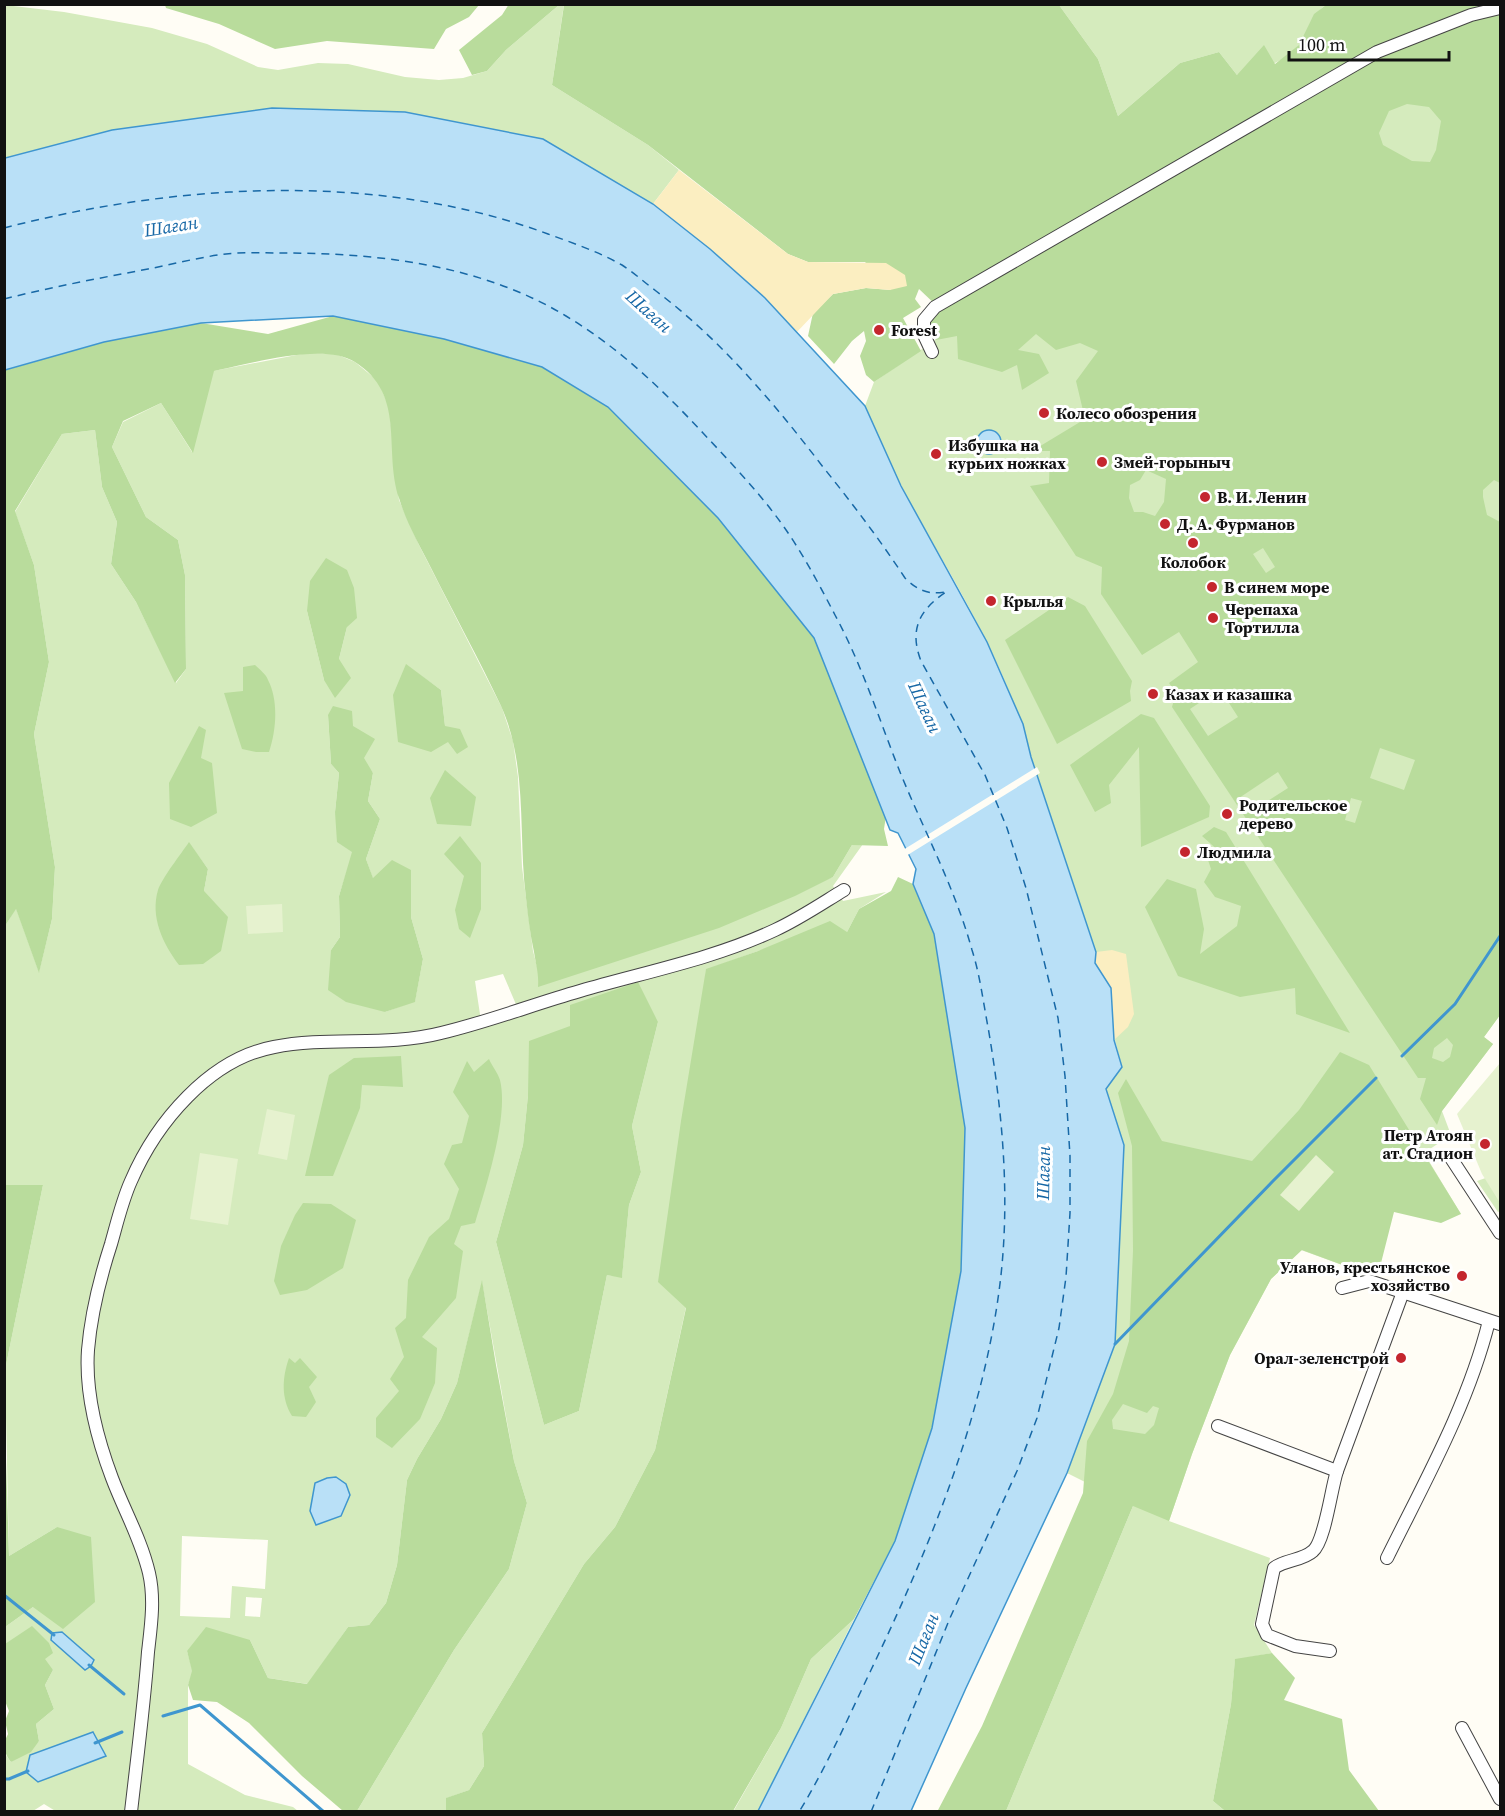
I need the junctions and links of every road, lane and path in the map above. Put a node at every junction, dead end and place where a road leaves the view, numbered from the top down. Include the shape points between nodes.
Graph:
1 (1500, 8) edge
2 (932, 352) dead end
3 (844, 890) dead end
4 (1449, 1155) dead end
5 (1500, 1233) edge
6 (1342, 1288) dead end
7 (1404, 1292) junction
8 (1495, 1322) edge
9 (1218, 1426) dead end
10 (1337, 1471) junction
11 (1387, 1558) dead end
12 (1330, 1651) dead end
13 (1462, 1728) dead end
14 (1500, 1799) edge
15 (131, 1812) edge

1 - 2 street via 1470,15 1377,52 935,307 924,320 924,335
3 - 15 street via 774,930 737,945 448,1031 394,1040 272,1047 244,1056 222,1068 166,1122 130,1183 97,1296 88,1352 92,1415 152,1589
4 - 5 street
6 - 7 street via 1369,1281
7 - 8 street
7 - 10 street
8 - 11 street via 1463,1402
9 - 10 street
10 - 12 street via 1322,1538 1305,1557 1275,1568 1262,1624 1267,1635 1295,1646
13 - 14 street

